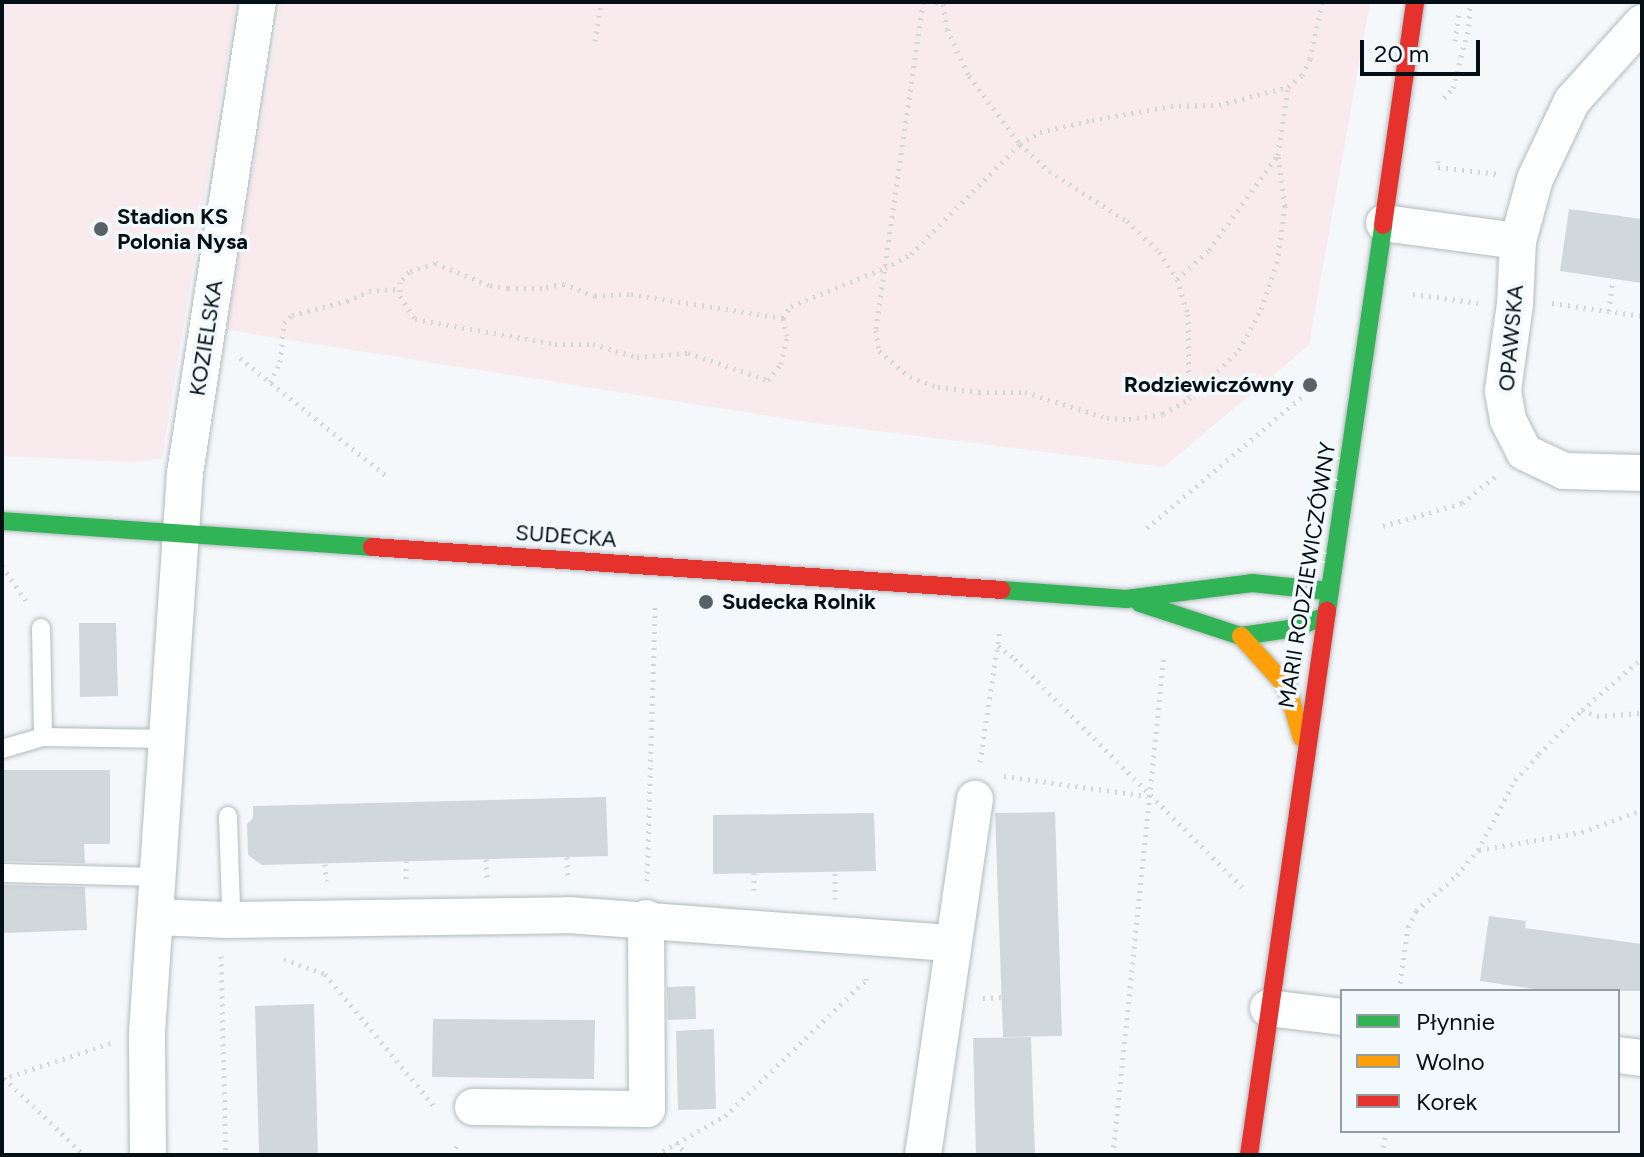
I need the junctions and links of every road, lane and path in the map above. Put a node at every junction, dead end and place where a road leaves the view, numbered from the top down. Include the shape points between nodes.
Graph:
1 (258, 2) edge
2 (601, 2) edge
3 (923, 2) edge
4 (936, 2) edge
5 (1322, 2) edge
6 (1415, 2) edge
7 (1642, 23) edge
8 (595, 41) dead end
9 (1288, 87) junction
10 (1020, 144) junction
11 (1278, 155) junction
12 (1438, 167) dead end
13 (1535, 179) junction
14 (1384, 223) junction
15 (1518, 241) junction
16 (885, 268) junction
17 (1177, 279) junction
18 (1613, 279) dead end
19 (400, 289) junction
20 (1609, 311) dead end
21 (783, 318) junction
22 (208, 326) junction
23 (1366, 341) junction
24 (270, 382) junction
25 (1189, 399) junction
26 (1524, 452) junction
27 (1642, 473) edge
28 (387, 476) dead end
29 (2, 521) edge
30 (1378, 527) dead end
31 (1147, 528) dead end
32 (180, 533) junction
33 (2, 566) edge
34 (1006, 591) junction
35 (1328, 591) junction
36 (1126, 599) junction
37 (655, 606) dead end
38 (1324, 617) junction
39 (41, 628) joint
40 (1241, 636) junction
41 (998, 646) junction
42 (1164, 650) dead end
43 (1642, 658) edge
44 (1582, 710) junction
45 (1642, 713) edge
46 (43, 737) junction
47 (169, 739) junction
48 (1305, 748) junction
49 (2, 749) edge
50 (977, 786) junction
51 (1149, 796) junction
52 (1642, 810) edge
53 (228, 816) dead end
54 (1478, 850) junction
55 (2, 873) edge
56 (159, 877) junction
57 (1246, 891) dead end
58 (156, 917) junction
59 (646, 918) junction
60 (226, 920) junction
61 (868, 934) junction
62 (953, 943) junction
63 (280, 958) dead end
64 (1399, 989) edge
65 (1268, 1008) junction
66 (1340, 1017) edge
67 (147, 1032) junction
68 (1620, 1055) edge
69 (1642, 1058) edge
70 (3, 1077) edge
71 (473, 1107) junction
72 (1386, 1133) edge
73 (84, 1155) edge
74 (148, 1155) edge
75 (226, 1155) edge
76 (452, 1155) edge
77 (656, 1155) edge
78 (923, 1155) edge
79 (1113, 1155) edge
80 (1249, 1155) edge
81 (1382, 1155) edge

1 - 22 street, KOZIELSKA
2 - 8 path
3 - 16 path
4 - 10 path via 943,4 947,29 969,76
5 - 9 path via 1310,59
6 - 14 street, MARII RODZIEWICZÓWNY
7 - 13 street, OPAWSKA via 1572,101
9 - 10 path via 1219,105 1171,106 1092,120 1040,132
9 - 11 path
10 - 16 path via 911,254
10 - 17 path via 1049,171 1127,221
11 - 17 path via 1209,250
11 - 25 path via 1285,206 1277,263 1261,309 1239,350
12 - 13 path
13 - 15 street, OPAWSKA
14 - 15 street
14 - 23 street, MARII RODZIEWICZÓWNY
15 - 26 street, OPAWSKA via 1503,391 1508,420
16 - 21 path via 791,306
16 - 25 path via 876,330 879,351 910,377 965,391 1025,392 1107,418 1163,414
17 - 25 path via 1188,314
18 - 20 path
19 - 21 path via 409,272 435,263 489,285 564,284 595,296 629,294
19 - 21 path via 415,319 555,344 593,344 637,357 688,353 768,380 781,364 787,336
19 - 24 path via 369,291 292,315 284,323 280,362
22 - 24 path
22 - 32 street, KOZIELSKA
23 - 31 path
23 - 35 street, MARII RODZIEWICZÓWNY
24 - 28 path
26 - 27 street via 1564,471
26 - 30 path via 1462,503
29 - 32 street, SUDECKA
32 - 34 street, SUDECKA
32 - 47 street, KOZIELSKA
33 - 39 path
34 - 36 street, SUDECKA
34 - 41 path
35 - 36 street, SUDECKA via 1252,583
35 - 38 street, MARII RODZIEWICZÓWNY
36 - 40 street, SUDECKA
37 - 59 path
38 - 40 street, SUDECKA
38 - 48 street, MARII RODZIEWICZÓWNY
39 - 46 lane
40 - 48 street via 1287,687
41 - 50 path
41 - 51 path
42 - 51 path
43 - 44 path
44 - 45 path via 1597,716
44 - 54 path via 1515,780
46 - 47 lane
46 - 49 lane
47 - 56 street, KOZIELSKA
48 - 65 street, MARII RODZIEWICZÓWNY
50 - 51 path
50 - 62 street
51 - 57 path
51 - 79 path
52 - 54 path via 1582,832
53 - 60 lane via 231,907
54 - 64 path via 1416,911 1408,927
55 - 56 lane
56 - 58 street, KOZIELSKA
58 - 60 street
58 - 67 street, KOZIELSKA
59 - 60 street
59 - 61 street
59 - 71 street via 647,1109
60 - 75 path via 221,936
61 - 62 street
61 - 77 path via 866,980 725,1116
62 - 78 street
63 - 71 path via 325,974 434,1108
65 - 66 street
65 - 80 street, MARII RODZIEWICZÓWNY
67 - 70 path
67 - 74 street, KOZIELSKA
68 - 69 street
70 - 73 path
71 - 76 path
72 - 81 path

